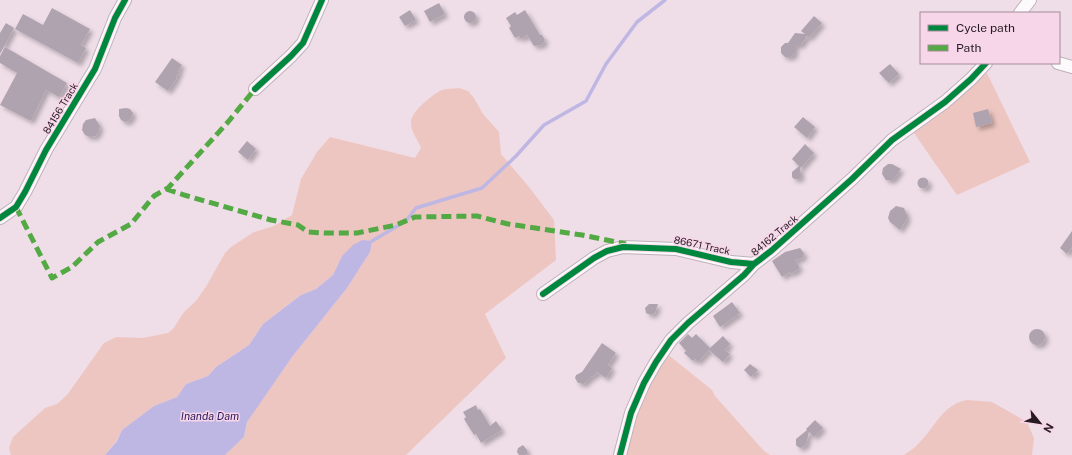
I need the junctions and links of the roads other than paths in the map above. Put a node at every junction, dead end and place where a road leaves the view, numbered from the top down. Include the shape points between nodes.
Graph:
1 (125, 0) edge
2 (322, 0) edge
3 (1030, 0) edge
4 (1021, 12) edge
5 (985, 64) edge
6 (1060, 64) edge
7 (1072, 67) edge
8 (255, 90) dead end
9 (0, 218) edge
10 (754, 264) junction
11 (543, 294) dead end
12 (620, 455) edge

1 - 9 street, 84156 Track via 95,69 46,150 25,192 16,207
2 - 8 street via 303,43
3 - 4 street
5 - 10 street, 84162 Track via 945,102 892,140 852,179
6 - 7 street
10 - 11 street, 86671 Track via 731,262 676,249 623,247 594,258
10 - 12 street, 84162 Track via 744,276 671,340 644,383 631,413

